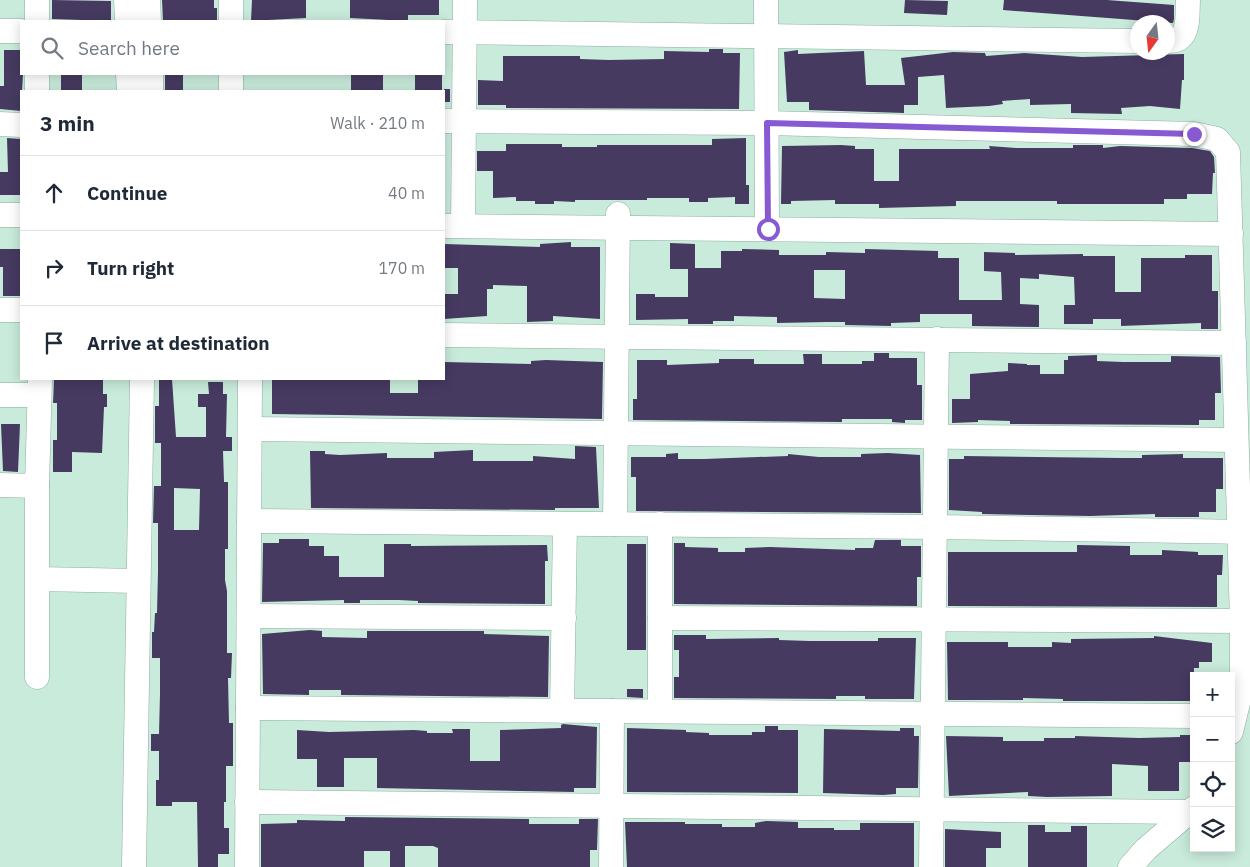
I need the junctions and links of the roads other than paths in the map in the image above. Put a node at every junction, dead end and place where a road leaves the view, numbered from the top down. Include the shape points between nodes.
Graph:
1 (37, 0) edge
2 (126, 0) edge
3 (148, 0) edge
4 (231, 0) edge
5 (465, 0) edge
6 (766, 0) edge
7 (1188, 0) edge
8 (36, 20) edge
9 (127, 20) edge
10 (149, 20) edge
11 (230, 20) edge
12 (0, 31) edge
13 (20, 31) edge
14 (454, 32) edge
15 (766, 35) junction
16 (1175, 39) edge
17 (1130, 41) edge
18 (37, 75) edge
19 (128, 75) edge
20 (150, 75) edge
21 (230, 75) edge
22 (37, 90) edge
23 (129, 90) edge
24 (151, 90) edge
25 (230, 90) edge
26 (454, 122) edge
27 (767, 123) junction
28 (0, 124) edge
29 (20, 125) edge
30 (0, 215) edge
31 (20, 215) edge
32 (453, 218) edge
33 (618, 220) junction
34 (767, 221) junction
35 (1231, 226) junction
36 (0, 310) edge
37 (20, 310) edge
38 (445, 335) edge
39 (617, 336) junction
40 (937, 339) junction
41 (1234, 343) junction
42 (142, 380) edge
43 (250, 380) edge
44 (39, 387) edge
45 (0, 395) edge
46 (250, 429) junction
47 (616, 434) junction
48 (936, 438) junction
49 (1236, 440) junction
50 (0, 485) edge
51 (36, 486) junction
52 (249, 521) junction
53 (565, 524) junction
54 (615, 524) junction
55 (660, 524) junction
56 (935, 527) junction
57 (1245, 531) edge
58 (38, 579) junction
59 (132, 581) junction
60 (249, 616) junction
61 (564, 618) junction
62 (660, 618) junction
63 (934, 620) junction
64 (1242, 621) junction
65 (37, 677) dead end
66 (124, 685) dead end
67 (248, 708) junction
68 (562, 710) junction
69 (612, 711) junction
70 (660, 711) junction
71 (933, 713) junction
72 (1190, 716) edge
73 (1234, 717) edge
74 (247, 802) junction
75 (612, 805) junction
76 (932, 808) junction
77 (1190, 810) edge
78 (1190, 812) edge
79 (134, 867) edge
80 (247, 867) edge
81 (611, 867) edge
82 (931, 867) edge
83 (1130, 867) edge

1 - 8 street
2 - 9 street
3 - 10 street
4 - 11 street
5 - 14 street
6 - 15 street
7 - 16 street via 1187,26 1184,34
12 - 13 street
14 - 15 street
14 - 26 street
15 - 17 street
15 - 27 street
18 - 22 street
19 - 23 street
20 - 24 street
21 - 25 street
26 - 27 street
26 - 32 street
27 - 34 street
27 - 35 street via 1206,135 1218,139 1228,152
28 - 29 street
30 - 31 street
32 - 33 street
33 - 34 street
33 - 39 street
34 - 35 street
35 - 41 street
36 - 37 street
38 - 39 street
39 - 40 street
39 - 47 street
40 - 41 street
40 - 48 street
41 - 49 street
42 - 59 street
43 - 46 street
44 - 45 street
44 - 51 street
46 - 47 street
46 - 52 street
47 - 48 street
47 - 54 street
48 - 49 street
48 - 56 street
49 - 57 street
50 - 51 street
51 - 58 street
52 - 53 street
52 - 60 street
53 - 54 street
53 - 61 street
54 - 55 street
55 - 56 street
55 - 62 street
56 - 57 street
56 - 63 street
57 - 64 street
58 - 59 street
58 - 65 street
59 - 66 street
59 - 79 street
60 - 61 street
60 - 67 street
61 - 68 street
62 - 63 street
62 - 70 street
63 - 64 street
63 - 71 street
64 - 73 street via 1242,686
67 - 68 street
67 - 74 street
68 - 69 street
69 - 70 street
69 - 75 street
70 - 71 street
71 - 72 street
71 - 76 street
74 - 75 street
74 - 80 street
75 - 76 street
75 - 81 street
76 - 77 street
76 - 82 street
78 - 83 street via 1146,848

